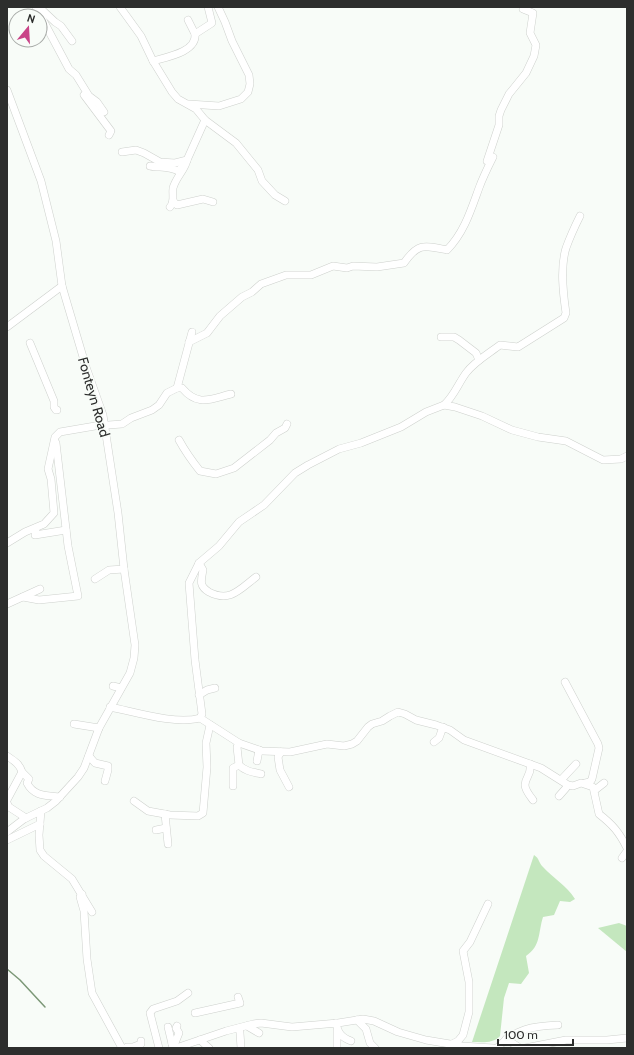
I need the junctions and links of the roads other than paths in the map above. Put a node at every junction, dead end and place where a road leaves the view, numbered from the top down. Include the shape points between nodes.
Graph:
1 (38, 7) edge
2 (120, 7) edge
3 (208, 7) edge
4 (218, 7) edge
5 (523, 9) dead end
6 (188, 20) dead end
7 (195, 34) junction
8 (72, 41) dead end
9 (153, 61) junction
10 (69, 69) junction
11 (7, 90) edge
12 (187, 104) junction
13 (104, 112) dead end
14 (205, 120) junction
15 (109, 135) dead end
16 (122, 152) dead end
17 (493, 156) dead end
18 (187, 160) junction
19 (150, 166) dead end
20 (479, 186) junction
21 (285, 201) dead end
22 (213, 202) dead end
23 (580, 216) dead end
24 (62, 286) junction
25 (7, 327) edge
26 (192, 332) dead end
27 (441, 337) dead end
28 (189, 342) junction
29 (30, 343) dead end
30 (480, 360) junction
31 (177, 388) junction
32 (231, 394) dead end
33 (444, 405) junction
34 (57, 410) dead end
35 (287, 424) dead end
36 (105, 426) junction
37 (55, 437) junction
38 (179, 440) dead end
39 (627, 456) edge
40 (36, 528) junction
41 (66, 530) junction
42 (7, 542) edge
43 (199, 562) junction
44 (124, 569) junction
45 (256, 577) dead end
46 (95, 579) dead end
47 (40, 589) dead end
48 (23, 597) junction
49 (7, 604) edge
50 (565, 682) dead end
51 (113, 686) dead end
52 (121, 688) junction
53 (215, 688) dead end
54 (199, 695) junction
55 (110, 707) junction
56 (200, 718) junction
57 (74, 724) dead end
58 (210, 725) junction
59 (443, 727) junction
60 (99, 728) junction
61 (434, 742) dead end
62 (239, 743) junction
63 (259, 750) junction
64 (281, 752) junction
65 (7, 756) edge
66 (89, 756) junction
67 (257, 761) dead end
68 (530, 764) junction
69 (576, 764) dead end
70 (239, 765) junction
71 (22, 772) junction
72 (260, 774) dead end
73 (15, 778) dead end
74 (105, 781) dead end
75 (585, 783) junction
76 (604, 783) dead end
77 (563, 785) junction
78 (232, 786) dead end
79 (7, 787) edge
80 (289, 787) dead end
81 (595, 790) junction
82 (559, 796) dead end
83 (60, 797) junction
84 (7, 800) edge
85 (533, 800) dead end
86 (134, 801) dead end
87 (7, 803) edge
88 (41, 811) junction
89 (165, 814) junction
90 (26, 818) junction
91 (40, 824) junction
92 (166, 828) junction
93 (156, 830) dead end
94 (7, 832) edge
95 (7, 840) edge
96 (168, 844) dead end
97 (627, 848) edge
98 (627, 852) edge
99 (622, 858) dead end
100 (82, 894) junction
101 (488, 904) dead end
102 (92, 912) dead end
103 (188, 993) dead end
104 (238, 997) dead end
105 (195, 1013) dead end
106 (357, 1020) junction
107 (558, 1025) dead end
108 (177, 1026) dead end
109 (247, 1026) junction
110 (337, 1026) junction
111 (168, 1027) dead end
112 (239, 1028) junction
113 (259, 1033) dead end
114 (627, 1038) edge
115 (506, 1039) junction
116 (200, 1040) junction
117 (141, 1041) dead end
118 (351, 1041) dead end
119 (452, 1044) junction
120 (189, 1046) edge
121 (174, 1047) edge
122 (122, 1048) edge
123 (126, 1048) edge
124 (159, 1048) edge
125 (209, 1048) edge
126 (241, 1048) edge
127 (337, 1048) edge
128 (375, 1048) edge
129 (493, 1048) edge
130 (497, 1048) edge

1 - 8 street via 61,26
1 - 10 street
2 - 9 street via 141,36
3 - 7 street via 212,23
4 - 12 street via 249,75 248,92 241,98 219,106
5 - 20 street via 533,13 530,33 536,45 534,56 526,73 509,94 501,110 499,125
6 - 7 street
7 - 9 street via 193,44 183,52
9 - 12 street via 172,92
10 - 13 street
10 - 15 street via 70,76 111,131
11 - 24 street, Fonteyn Road via 41,181 56,241
12 - 14 street via 196,109
14 - 18 street
14 - 21 street via 236,143 258,170 262,181 275,195
16 - 18 street via 136,150 160,162 175,163
17 - 20 street
18 - 19 street via 178,171
18 - 22 street via 186,167 173,188 171,204 203,199
20 - 28 street via 469,217 447,250 419,247 404,263 377,267 332,266 312,275 286,276 261,284 220,316 207,333
23 - 30 street via 566,248 563,268 566,313 564,318 518,347 500,345
24 - 25 street
24 - 36 street, Fonteyn Road
26 - 28 street
27 - 30 street via 454,337 476,353
28 - 31 street
29 - 34 street
30 - 33 street via 466,373
31 - 32 street via 182,388 189,397 199,401
31 - 36 street via 167,393 152,410 122,424
33 - 39 street via 482,416 512,430 566,441 603,460
33 - 43 street via 401,427 340,449 295,473 264,505 239,522 218,546
35 - 38 street via 234,468 216,474 200,471 192,458 186,454
36 - 37 street via 60,432
36 - 44 street, Fonteyn Road
37 - 40 street via 48,469 54,513 44,524
37 - 41 street
40 - 41 street via 36,535
40 - 42 street
41 - 48 street via 78,596 39,600
43 - 45 street via 203,570 201,584 204,589 217,596 224,597 236,593
43 - 54 street via 189,583
44 - 46 street via 109,570
44 - 52 street, Fonteyn Road via 135,645 130,673
47 - 48 street
48 - 49 street
50 - 75 street via 599,748 592,779
51 - 52 street
52 - 55 street, Fonteyn Road
53 - 54 street
54 - 56 street via 202,714
55 - 56 street via 170,719
55 - 60 street, Fonteyn Road
56 - 58 street
57 - 60 street
58 - 62 street
58 - 89 street via 206,743 207,768 203,813 198,816
59 - 61 street via 439,738
59 - 64 street via 398,712 382,722 372,724 352,744 327,744
59 - 68 street via 464,740
60 - 66 street
62 - 63 street
62 - 70 street
63 - 64 street
63 - 67 street
64 - 80 street via 278,757 280,770
65 - 71 street via 16,762
66 - 74 street via 95,763 108,766
66 - 83 street via 78,777
68 - 77 street via 541,768
68 - 85 street via 531,770 525,784
69 - 77 street
70 - 72 street via 250,772
70 - 78 street via 233,768
71 - 83 street via 29,779 28,784 33,791 41,796
71 - 84 street
73 - 79 street
75 - 77 street
75 - 81 street
76 - 81 street
77 - 82 street
81 - 97 street via 599,814 619,832
83 - 88 street
86 - 89 street via 148,811
87 - 90 street
88 - 90 street
88 - 91 street
89 - 92 street
90 - 94 street
91 - 95 street
91 - 100 street via 40,850 72,879
92 - 93 street
92 - 96 street
98 - 99 street
100 - 102 street
100 - 122 street via 80,897 84,911 92,994
101 - 119 street via 463,951 469,982 469,1012 463,1035
103 - 124 street via 177,1001 153,1009 150,1013
104 - 105 street via 240,1003
106 - 110 street
106 - 119 street via 374,1022 426,1040
106 - 128 street via 366,1028 370,1043
107 - 115 street via 529,1027
108 - 121 street via 180,1033
109 - 110 street via 261,1023 292,1027
109 - 112 street
109 - 113 street
110 - 118 street via 343,1038
110 - 127 street
111 - 121 street
112 - 116 street
112 - 126 street
114 - 115 street via 566,1040 525,1048 520,1048
115 - 130 street
116 - 120 street
116 - 125 street
117 - 123 street via 139,1046
119 - 129 street
120 - 121 street

